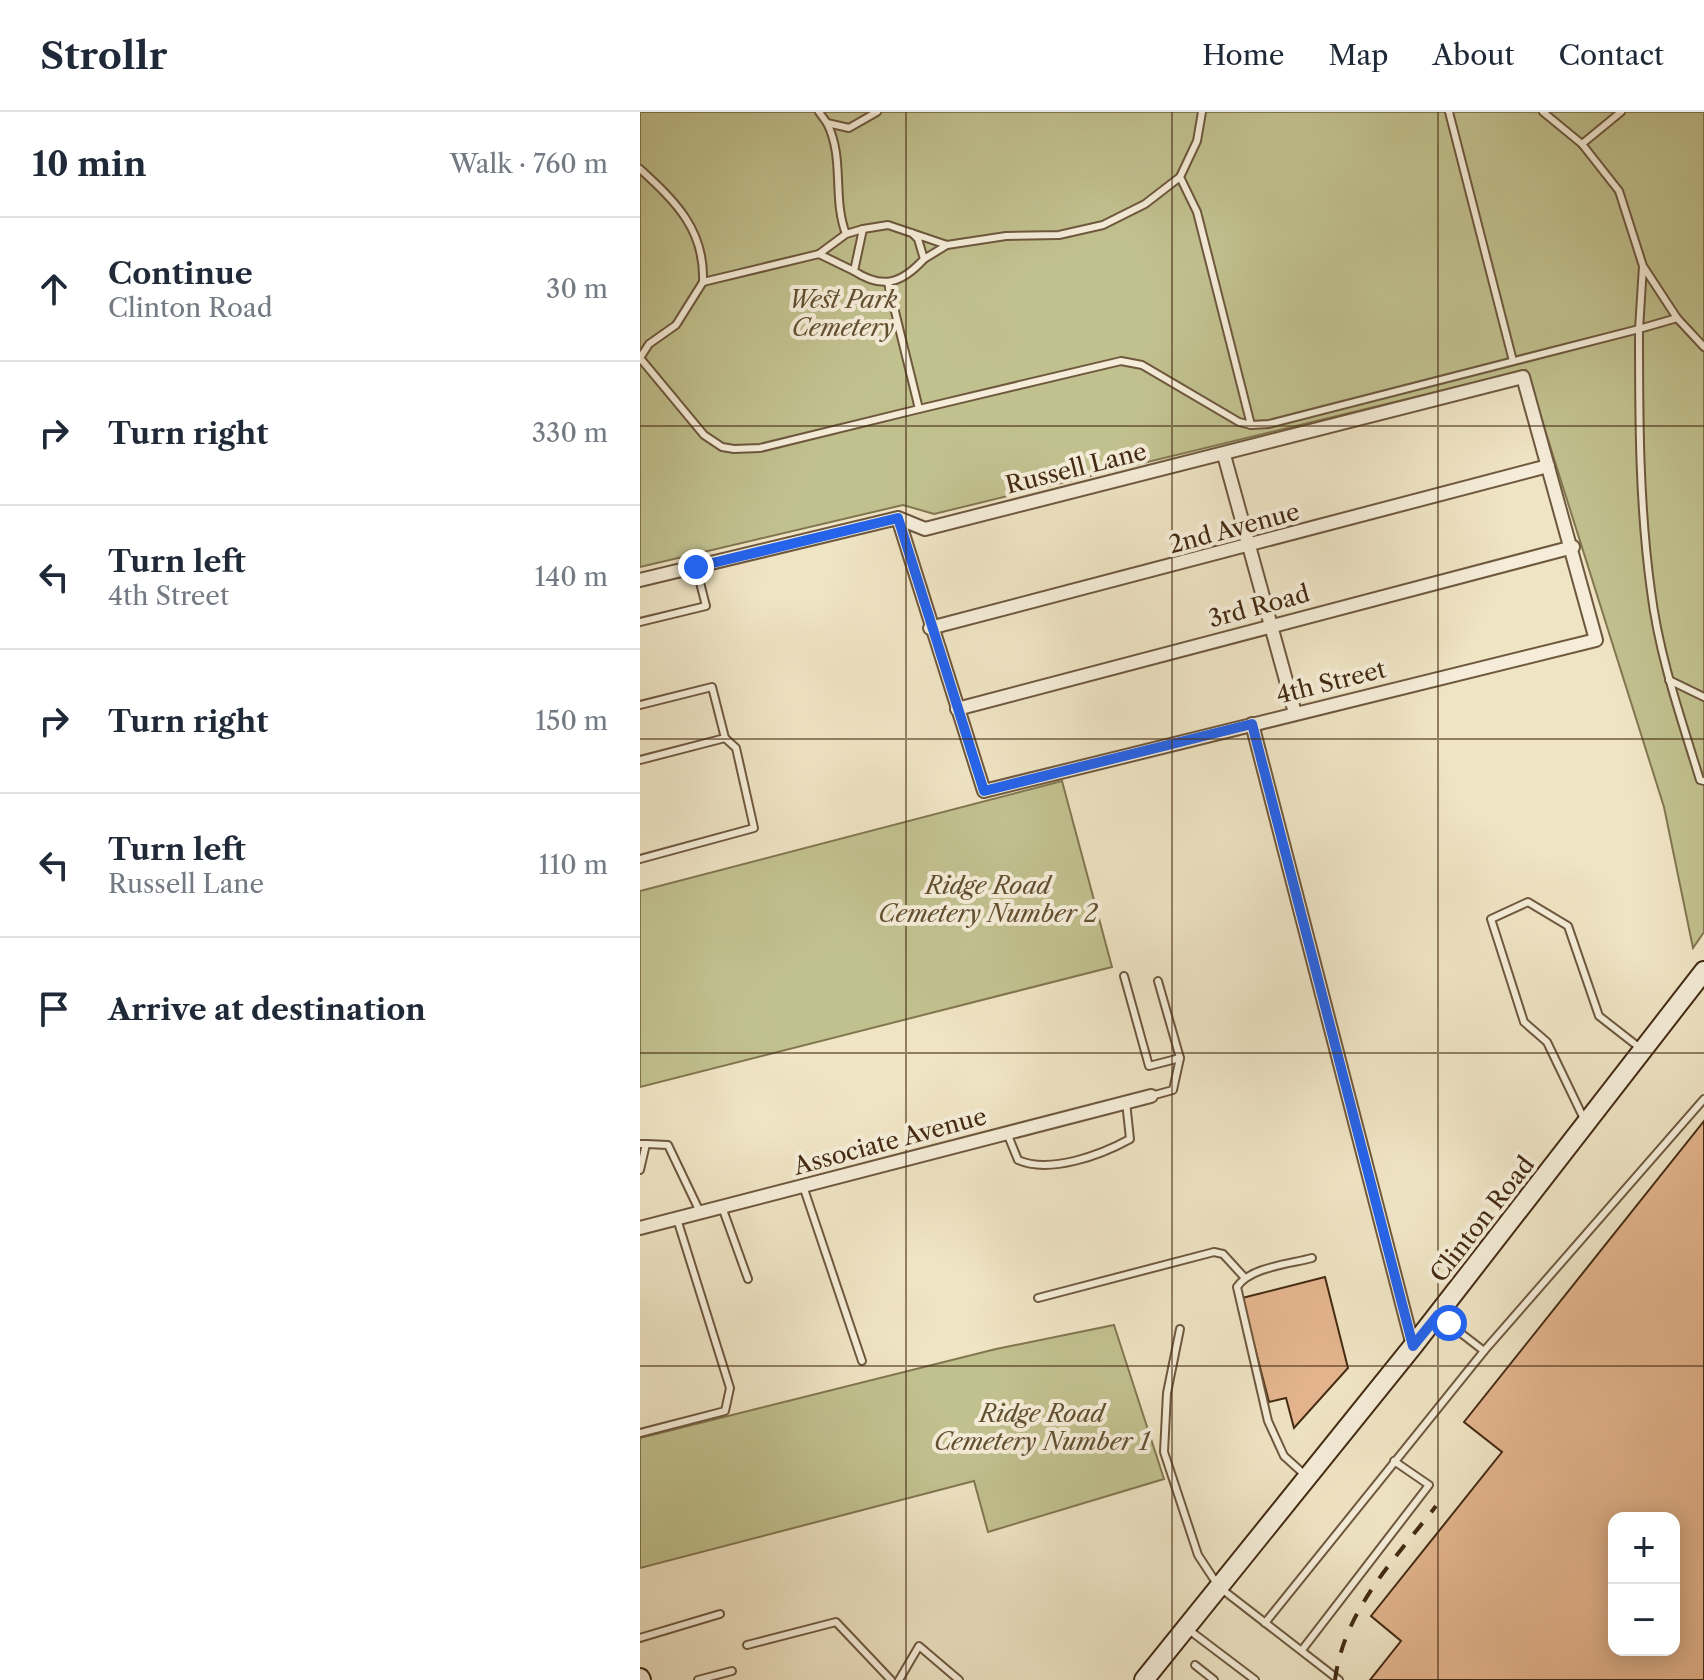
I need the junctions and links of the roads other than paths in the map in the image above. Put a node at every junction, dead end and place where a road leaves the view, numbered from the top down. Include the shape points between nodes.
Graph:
1 (819, 112) edge
2 (877, 112) edge
3 (1202, 112) edge
4 (1449, 112) edge
5 (1543, 112) edge
6 (1621, 112) edge
7 (827, 123) junction
8 (1582, 144) junction
9 (640, 169) edge
10 (1180, 177) junction
11 (863, 229) junction
12 (912, 233) junction
13 (846, 234) junction
14 (947, 245) junction
15 (819, 254) junction
16 (924, 259) junction
17 (1643, 266) junction
18 (854, 271) junction
19 (703, 282) junction
20 (888, 283) junction
21 (1677, 318) junction
22 (1639, 329) junction
23 (1704, 347) edge
24 (640, 358) edge
25 (1513, 361) junction
26 (919, 409) junction
27 (1251, 425) junction
28 (1224, 455) junction
29 (1548, 466) junction
30 (898, 518) junction
31 (1248, 547) junction
32 (1573, 547) junction
33 (696, 567) junction
34 (640, 580) edge
35 (640, 622) edge
36 (1269, 626) junction
37 (930, 628) junction
38 (1669, 680) junction
39 (1704, 697) edge
40 (640, 705) edge
41 (957, 709) junction
42 (1295, 713) junction
43 (1252, 724) junction
44 (725, 738) junction
45 (640, 760) edge
46 (1704, 781) edge
47 (640, 859) edge
48 (1703, 975) edge
49 (1124, 976) dead end
50 (1158, 981) dead end
51 (1643, 1050) junction
52 (1180, 1058) junction
53 (1151, 1096) joint
54 (1704, 1099) edge
55 (1126, 1102) junction
56 (1586, 1123) junction
57 (1007, 1133) junction
58 (643, 1144) edge
59 (640, 1170) edge
60 (803, 1186) junction
61 (722, 1207) junction
62 (700, 1213) junction
63 (676, 1219) junction
64 (640, 1228) edge
65 (1312, 1258) dead end
66 (1245, 1278) junction
67 (748, 1279) dead end
68 (1038, 1298) dead end
69 (1438, 1315) junction
70 (1180, 1329) dead end
71 (1413, 1346) junction
72 (1484, 1351) junction
73 (862, 1361) dead end
74 (640, 1433) edge
75 (1394, 1461) junction
76 (1307, 1478) junction
77 (1219, 1587) junction
78 (720, 1614) dead end
79 (1265, 1623) junction
80 (1187, 1628) junction
81 (640, 1638) edge
82 (747, 1645) dead end
83 (1302, 1650) junction
84 (1195, 1665) dead end
85 (732, 1671) dead end
86 (698, 1680) edge
87 (891, 1680) edge
88 (899, 1680) edge
89 (959, 1680) edge
90 (1144, 1680) edge
91 (1214, 1680) edge
92 (1255, 1680) edge
93 (1339, 1680) edge

1 - 7 lane
2 - 7 lane via 849,128
3 - 10 lane via 1197,141
4 - 25 lane
5 - 8 lane
6 - 8 lane
7 - 13 lane via 836,140 837,206
8 - 17 lane via 1619,191
9 - 19 lane via 669,195 699,239
10 - 14 lane via 1145,204 1079,232
10 - 27 lane via 1197,212
11 - 12 lane via 888,225
11 - 13 lane
11 - 18 lane
12 - 14 lane
12 - 16 lane
13 - 15 lane
14 - 16 lane
15 - 18 lane
15 - 19 lane
16 - 20 lane via 901,280
17 - 21 lane
17 - 22 lane
18 - 20 lane
19 - 24 lane via 676,325 649,344
20 - 26 lane
21 - 22 lane
21 - 23 lane
22 - 25 lane
22 - 38 lane via 1640,475 1651,593
24 - 26 lane via 704,435 722,447 760,448
25 - 27 lane
26 - 27 lane via 1121,361 1142,365
28 - 29 street, Russell Lane via 1523,377
28 - 30 street, Russell Lane via 925,529
28 - 31 street
29 - 31 street, 2nd Avenue
29 - 32 street
30 - 33 street, Russell Lane
30 - 37 street
31 - 36 street
31 - 37 street, 2nd Avenue
32 - 36 street, 3rd Road
32 - 42 street, 4th Street via 1596,640
33 - 34 street, Russell Lane
33 - 35 lane via 706,606
36 - 41 street, 3rd Road
36 - 42 street
37 - 41 street
38 - 39 lane
38 - 46 lane
40 - 44 lane via 712,687
41 - 43 street, 4th Street via 984,791
42 - 43 street, 4th Street
43 - 71 street
44 - 45 lane
44 - 47 lane via 736,748 754,828
48 - 51 street, Clinton Road
49 - 52 lane via 1149,1066
50 - 52 lane
51 - 56 street, Clinton Road
51 - 56 lane via 1599,1016 1568,926 1528,902 1491,919 1524,1022 1547,1042
52 - 53 lane via 1173,1090
53 - 55 street, Associate Avenue
54 - 72 lane
55 - 57 street, Associate Avenue
55 - 57 lane via 1130,1139 1050,1166 1018,1160
56 - 69 street, Clinton Road
57 - 60 street, Associate Avenue
58 - 59 lane via 647,1150
58 - 62 lane via 668,1145
60 - 61 street, Associate Avenue
60 - 73 lane
61 - 62 street, Associate Avenue
61 - 67 lane
62 - 63 street, Associate Avenue
63 - 64 street, Associate Avenue
63 - 74 lane via 730,1388 725,1411
65 - 66 lane
66 - 68 lane via 1223,1254 1214,1252
66 - 76 lane via 1237,1295 1268,1421 1284,1456
69 - 71 street, Clinton Road
69 - 72 lane
70 - 77 lane via 1167,1393 1164,1452 1198,1555
71 - 76 street, Clinton Road
72 - 75 lane
75 - 79 lane
75 - 83 lane via 1429,1485
76 - 77 street, Clinton Road
77 - 79 lane
77 - 80 street, Clinton Road
78 - 81 lane
79 - 83 lane
80 - 90 street, Clinton Road
80 - 92 lane
82 - 87 lane via 836,1622
83 - 93 lane
84 - 91 lane
85 - 86 lane
88 - 89 lane via 919,1646

